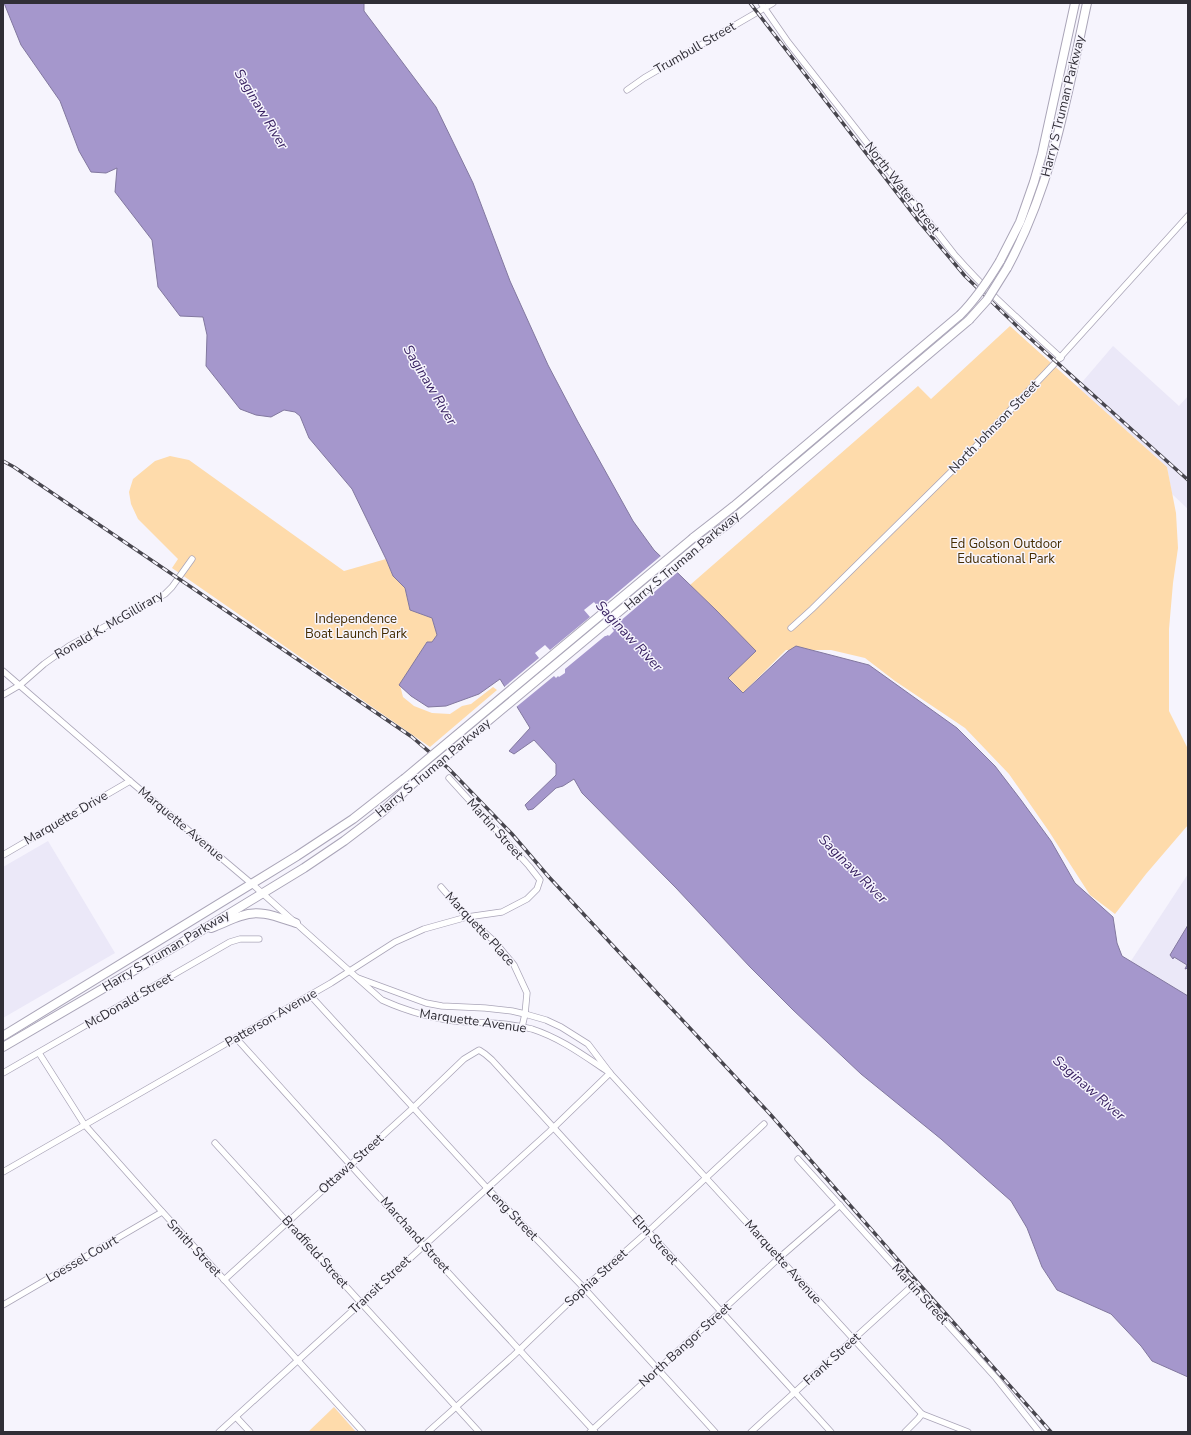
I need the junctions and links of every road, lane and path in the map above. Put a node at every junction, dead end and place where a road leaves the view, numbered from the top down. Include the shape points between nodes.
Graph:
1 (760, 3) edge
2 (773, 3) edge
3 (1075, 3) edge
4 (1087, 3) edge
5 (764, 8) junction
6 (627, 90) dead end
7 (1188, 216) edge
8 (1060, 358) junction
9 (192, 559) dead end
10 (791, 628) dead end
11 (3, 671) edge
12 (20, 685) junction
13 (3, 695) edge
14 (449, 778) dead end
15 (130, 781) junction
16 (3, 855) edge
17 (540, 880) joint
18 (252, 884) junction
19 (441, 887) dead end
20 (262, 893) junction
21 (467, 917) junction
22 (296, 923) junction
23 (199, 932) junction
24 (259, 939) dead end
25 (350, 971) junction
26 (358, 978) junction
27 (310, 995) junction
28 (525, 1014) junction
29 (522, 1027) junction
30 (3, 1036) edge
31 (236, 1038) junction
32 (3, 1047) edge
33 (479, 1050) joint
34 (39, 1053) junction
35 (3, 1073) edge
36 (610, 1073) junction
37 (414, 1107) junction
38 (84, 1124) junction
39 (764, 1124) dead end
40 (553, 1128) junction
41 (215, 1143) dead end
42 (798, 1159) dead end
43 (351, 1164) junction
44 (3, 1172) edge
45 (706, 1177) junction
46 (487, 1188) junction
47 (840, 1205) junction
48 (162, 1212) junction
49 (288, 1221) junction
50 (648, 1232) junction
51 (424, 1245) junction
52 (779, 1258) junction
53 (224, 1280) junction
54 (912, 1286) junction
55 (584, 1288) junction
56 (361, 1303) junction
57 (3, 1305) edge
58 (721, 1312) junction
59 (853, 1339) junction
60 (520, 1349) junction
61 (297, 1361) junction
62 (658, 1369) junction
63 (795, 1392) junction
64 (456, 1406) junction
65 (922, 1414) junction
66 (236, 1417) junction
67 (593, 1431) edge
68 (220, 1432) edge
69 (250, 1432) edge
70 (363, 1432) edge
71 (428, 1432) edge
72 (479, 1432) edge
73 (715, 1432) edge
74 (751, 1432) edge
75 (831, 1432) edge
76 (905, 1432) edge
77 (968, 1432) edge
78 (1038, 1432) edge

1 - 5 street, North Water Street
2 - 5 street, Trumbull Street
3 - 18 main road, Harry S Truman Parkway, bridge via 1034,182 1020,222 986,285 972,303 734,506 404,779 353,819
4 - 20 main road, Harry S Truman Parkway, bridge via 1049,168 1027,229 987,300 969,320 382,812 344,841
5 - 6 street, Trumbull Street
5 - 8 street, North Water Street via 954,254 978,282
7 - 8 street, North Johnson Street
8 - 10 street, North Johnson Street via 964,459
9 - 12 street, Ronald K. McGillirary via 164,594 64,650
11 - 12 street, Marquette Avenue
12 - 13 street, Ronald K. McGillirary
12 - 15 street, Marquette Avenue
14 - 17 street, Martin Street
15 - 16 street, Marquette Drive
15 - 18 street, Marquette Avenue
17 - 21 street, Patterson Avenue via 537,889 515,906 502,912
18 - 20 street, Marquette Avenue
18 - 30 main road, Harry S Truman Parkway
19 - 21 street, Marquette Place
20 - 22 street, Marquette Avenue
20 - 23 main road, Harry S Truman Parkway
21 - 25 street, Patterson Avenue via 424,929 395,942
21 - 28 street, Marquette Place via 494,941 514,965 527,993
22 - 23 main road via 265,913 251,913
22 - 25 street, Marquette Avenue
23 - 32 main road, Harry S Truman Parkway
24 - 34 street, McDonald Street via 230,942
25 - 26 street, Marquette Avenue
25 - 27 street, Patterson Avenue
26 - 28 street, Marquette Avenue via 426,1003
26 - 29 street, Marquette Avenue via 382,1000 412,1013 448,1020
27 - 31 street, Patterson Avenue
27 - 37 street, Leng Street
28 - 29 street
28 - 36 street, Marquette Avenue via 561,1027 588,1044
29 - 36 street, Marquette Avenue via 564,1043
31 - 38 street, Patterson Avenue
31 - 43 street, Marchand Street
33 - 37 street, Ottawa Street via 464,1059
33 - 40 street, Elm Street via 492,1060
34 - 35 street, McDonald Street
34 - 38 street, Smith Street
36 - 40 street, Transit Street
36 - 45 street, Marquette Avenue
37 - 43 street, Ottawa Street
37 - 46 street, Leng Street
38 - 44 street, Patterson Avenue
38 - 48 street, Smith Street
39 - 45 street, Sophia Street
40 - 46 street, Transit Street
40 - 50 street, Elm Street
41 - 49 street, Bradfield Street
42 - 47 street, Martin Street
43 - 49 street, Ottawa Street
43 - 51 street, Marchand Street
45 - 50 street, Sophia Street
45 - 52 street, Marquette Avenue
46 - 51 street, Transit Street
46 - 55 street, Leng Street
47 - 52 street, North Bangor Street
47 - 54 street, Martin Street
48 - 53 street, Smith Street
48 - 57 street, Loessel Court
49 - 53 street, Ottawa Street
49 - 56 street, Bradfield Street
50 - 55 street, Sophia Street
50 - 58 street, Elm Street
51 - 56 street, Transit Street
51 - 60 street, Marchand Street
52 - 58 street, North Bangor Street
52 - 59 street, Marquette Avenue
53 - 61 street, Smith Street
54 - 59 street, Frank Street
54 - 78 street, Martin Street via 1012,1398
55 - 60 street, Sophia Street
55 - 62 street, Leng Street
56 - 61 street, Transit Street
56 - 64 street, Bradfield Street
58 - 62 street, North Bangor Street
58 - 63 street, Elm Street
59 - 63 street, Frank Street
59 - 65 street, Marquette Avenue
60 - 64 street, Sophia Street
60 - 67 street, Marchand Street
61 - 66 street, Transit Street
61 - 70 street, Smith Street
62 - 67 street, North Bangor Street
62 - 73 street, Leng Street
63 - 74 street, Frank Street
63 - 75 street, Elm Street
64 - 71 street, Sophia Street
64 - 72 street, Bradfield Street
65 - 76 street
65 - 77 street, Marquette Avenue
66 - 68 street, Transit Street
66 - 69 street

